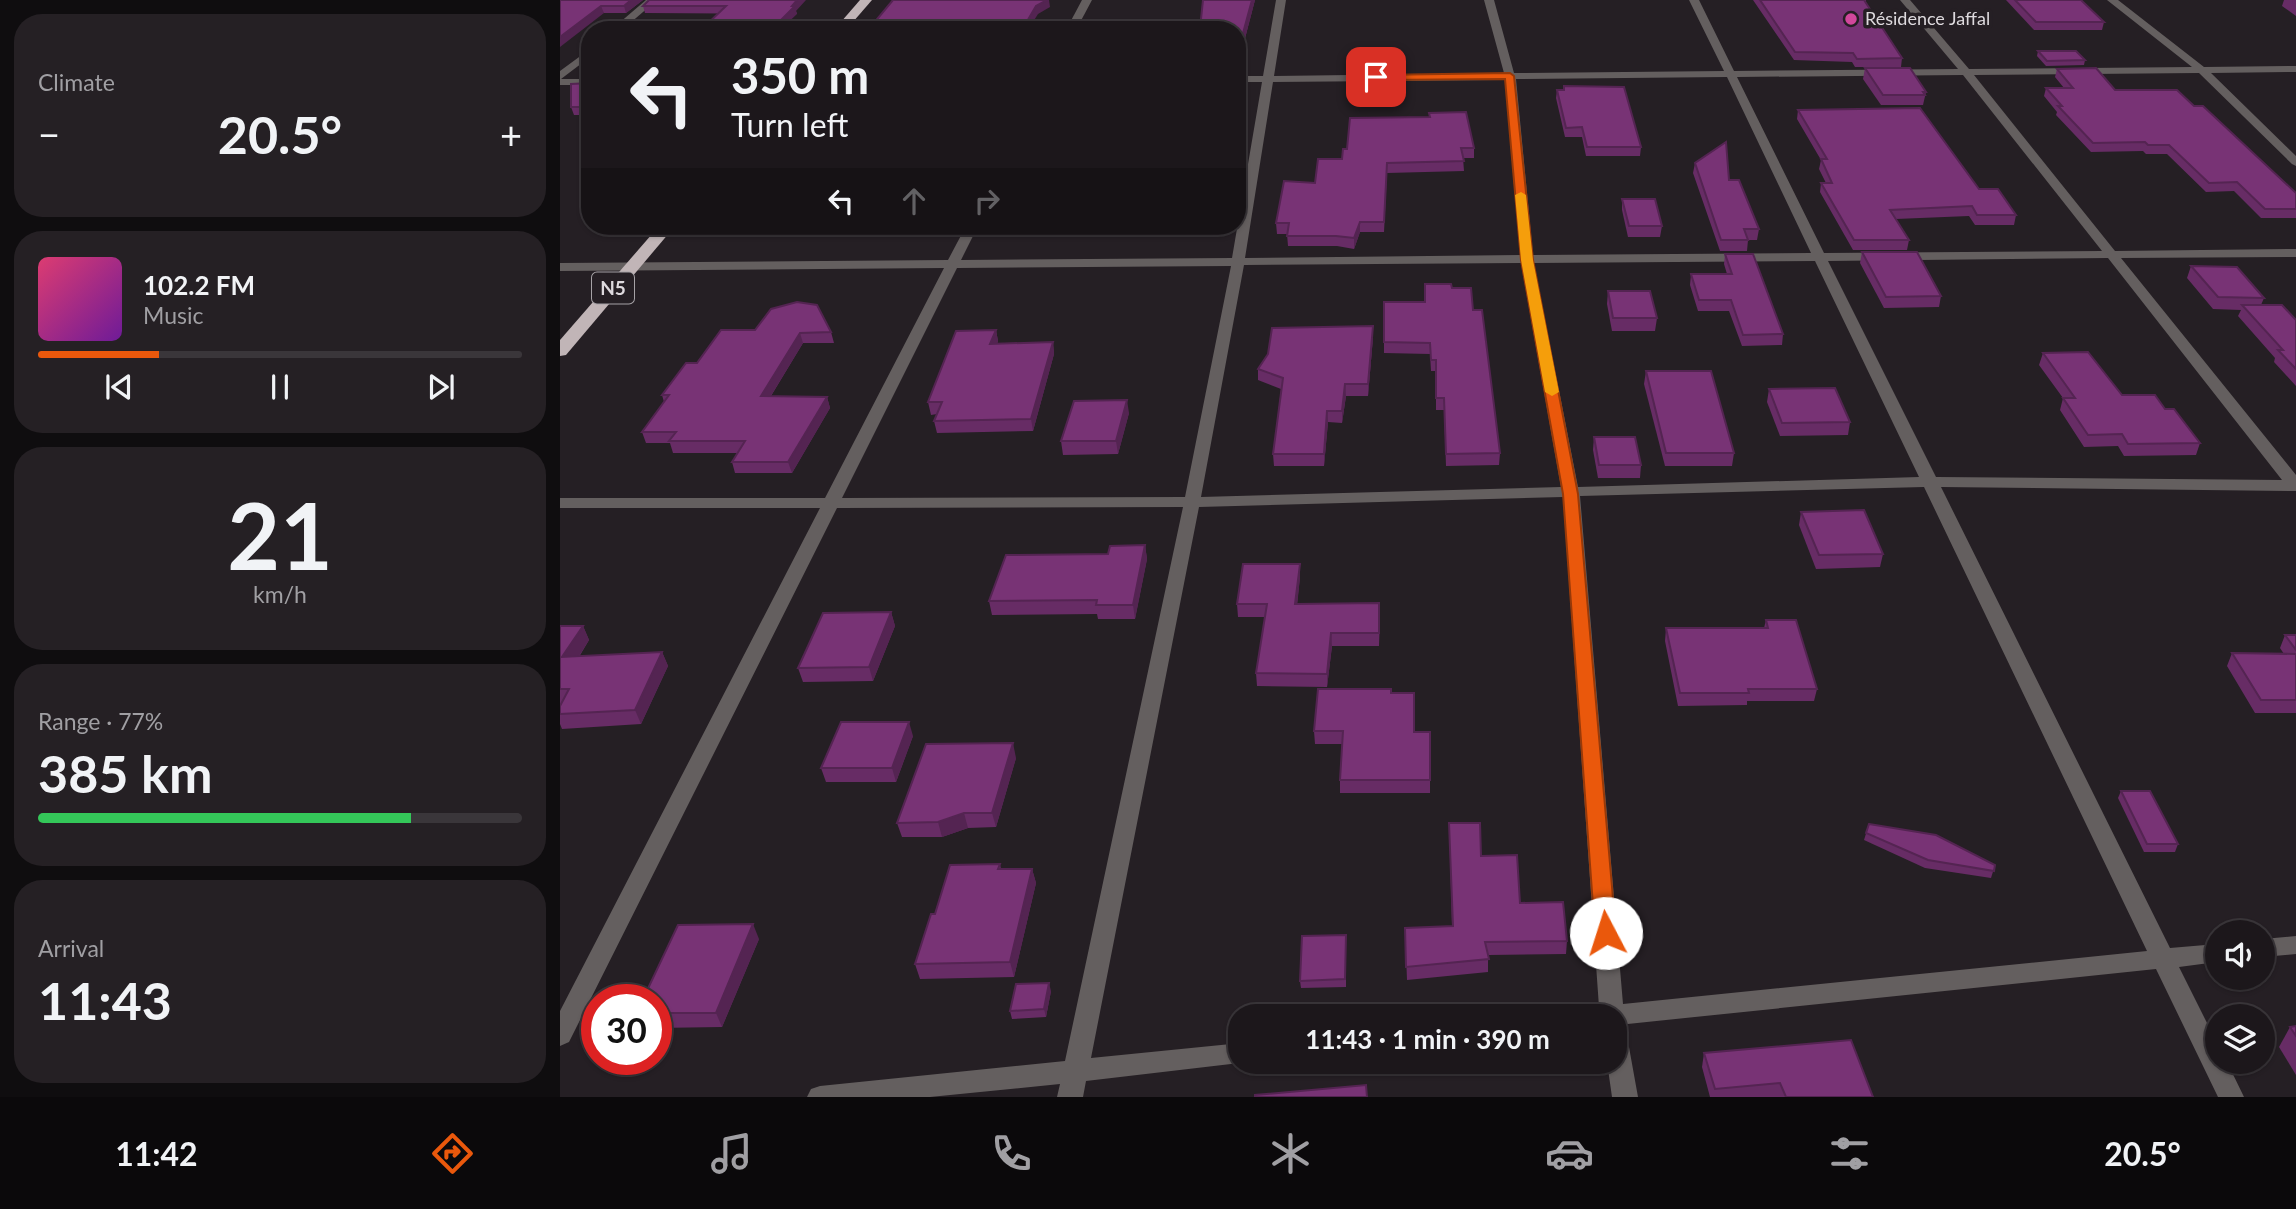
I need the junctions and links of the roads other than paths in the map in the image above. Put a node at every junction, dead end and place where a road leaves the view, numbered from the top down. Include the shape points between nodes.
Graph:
1 (652, 0) edge
2 (866, 0) edge
3 (1087, 0) edge
4 (1281, 0) edge
5 (1489, 0) edge
6 (1694, 0) edge
7 (1905, 0) edge
8 (2112, 0) edge
9 (627, 21) edge
10 (848, 21) edge
11 (1076, 21) edge
12 (581, 59) edge
13 (2296, 69) edge
14 (1966, 70) junction
15 (2202, 70) junction
16 (1729, 73) junction
17 (560, 76) edge
18 (1510, 76) junction
19 (1270, 78) junction
20 (1246, 79) edge
21 (560, 82) edge
22 (581, 82) edge
23 (2296, 162) edge
24 (1246, 217) edge
25 (659, 235) edge
26 (967, 235) edge
27 (1243, 235) edge
28 (2296, 253) edge
29 (2109, 254) junction
30 (1820, 257) junction
31 (1527, 260) junction
32 (1238, 263) junction
33 (952, 264) junction
34 (631, 266) junction
35 (560, 267) edge
36 (560, 351) edge
37 (1930, 482) junction
38 (2295, 485) edge
39 (1571, 494) junction
40 (1192, 502) junction
41 (560, 503) edge
42 (831, 504) junction
43 (2296, 945) edge
44 (2275, 947) edge
45 (2205, 954) edge
46 (2163, 959) junction
47 (1609, 1004) edge
48 (1627, 1019) edge
49 (560, 1035) edge
50 (1228, 1055) edge
51 (1074, 1071) junction
52 (1620, 1074) edge
53 (820, 1097) edge
54 (1070, 1097) edge
55 (1625, 1097) edge
56 (2231, 1097) edge

1 - 9 street
2 - 10 highway
3 - 11 street
4 - 19 street
5 - 18 street
6 - 16 street
7 - 14 street
8 - 15 street
12 - 17 street
13 - 15 street
14 - 15 street
14 - 16 street
14 - 29 street
15 - 23 street
16 - 18 street
16 - 30 street
18 - 19 street
18 - 31 street
19 - 20 street
19 - 24 street
21 - 22 street
25 - 34 highway, N5
26 - 33 street
27 - 32 street
28 - 29 street
29 - 30 street
29 - 38 street
30 - 31 street
30 - 37 street
31 - 32 street
31 - 39 street
32 - 33 street
32 - 40 street
33 - 34 street
33 - 42 street
34 - 35 street
34 - 36 highway, N5
37 - 38 street
37 - 39 street
37 - 46 street
39 - 40 street
39 - 47 street
40 - 42 street
40 - 51 street
41 - 42 street
42 - 49 street
43 - 44 street
45 - 46 street
46 - 48 street
46 - 56 street
50 - 51 street
51 - 53 street
51 - 54 street
52 - 55 street

